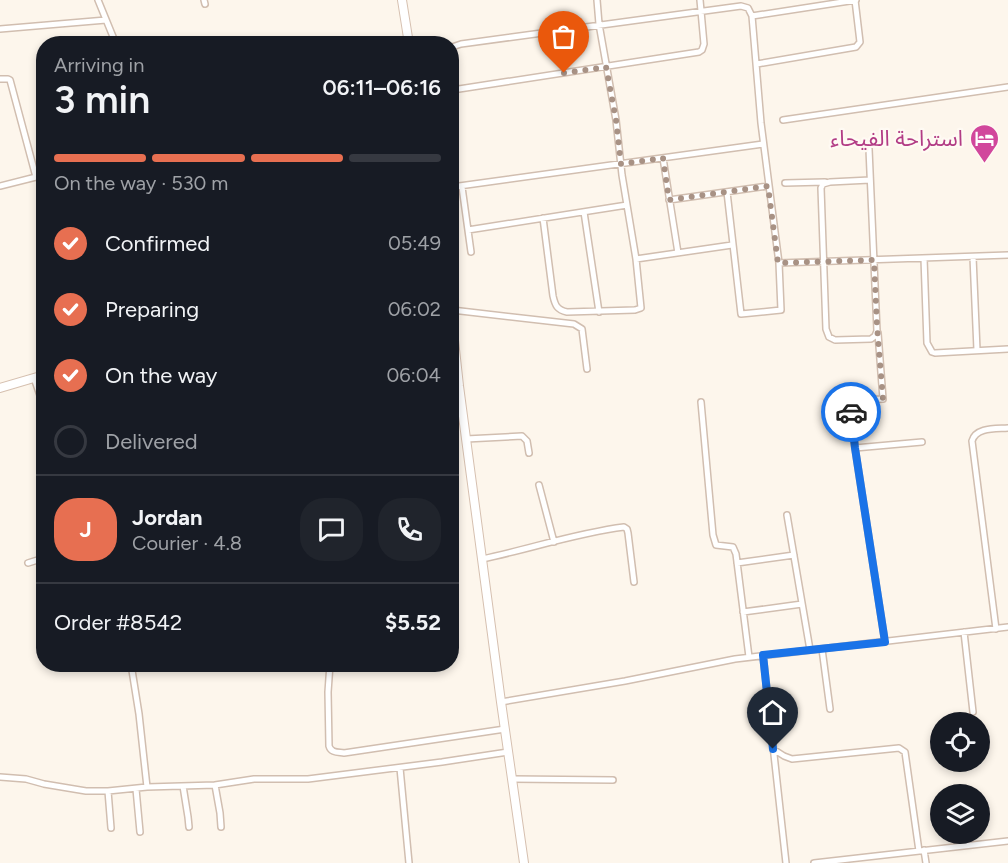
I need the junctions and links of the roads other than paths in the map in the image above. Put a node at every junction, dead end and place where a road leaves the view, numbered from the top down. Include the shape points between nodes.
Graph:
1 (98, 0) edge
2 (402, 0) edge
3 (597, 0) edge
4 (700, 0) edge
5 (856, 0) edge
6 (701, 12) junction
7 (752, 16) junction
8 (106, 20) junction
9 (599, 24) junction
10 (0, 29) edge
11 (113, 36) edge
12 (408, 36) edge
13 (459, 45) edge
14 (757, 64) junction
15 (606, 67) junction
16 (0, 79) edge
17 (1008, 87) edge
18 (459, 89) edge
19 (783, 120) dead end
20 (763, 144) junction
21 (870, 149) dead end
22 (663, 158) junction
23 (621, 164) junction
24 (36, 177) joint
25 (870, 180) junction
26 (830, 182) junction
27 (785, 183) dead end
28 (0, 186) edge
29 (768, 186) junction
30 (459, 187) edge
31 (462, 187) junction
32 (727, 192) junction
33 (669, 200) junction
34 (627, 205) junction
35 (584, 212) junction
36 (543, 218) junction
37 (468, 230) junction
38 (732, 245) junction
39 (471, 252) dead end
40 (678, 253) junction
41 (1008, 255) edge
42 (973, 256) junction
43 (924, 258) junction
44 (636, 259) junction
45 (874, 260) junction
46 (823, 262) junction
47 (778, 263) junction
48 (459, 311) edge
49 (599, 312) junction
50 (877, 326) junction
51 (1008, 349) edge
52 (977, 350) junction
53 (587, 369) dead end
54 (34, 378) joint
55 (459, 380) edge
56 (36, 384) edge
57 (0, 388) edge
58 (701, 402) dead end
59 (1008, 428) edge
60 (466, 439) junction
61 (922, 442) dead end
62 (855, 448) junction
63 (529, 453) dead end
64 (539, 485) dead end
65 (787, 515) dead end
66 (554, 542) junction
67 (794, 555) junction
68 (482, 559) junction
69 (36, 560) edge
70 (28, 563) dead end
71 (736, 563) junction
72 (634, 582) dead end
73 (802, 604) junction
74 (743, 612) junction
75 (1008, 627) edge
76 (996, 629) junction
77 (964, 632) junction
78 (885, 642) junction
79 (822, 648) junction
80 (810, 650) junction
81 (763, 655) junction
82 (749, 657) junction
83 (132, 672) edge
84 (329, 672) edge
85 (501, 702) junction
86 (830, 709) dead end
87 (974, 712) dead end
88 (505, 729) junction
89 (773, 749) junction
90 (508, 752) junction
91 (400, 768) junction
92 (0, 777) edge
93 (512, 779) junction
94 (613, 780) dead end
95 (215, 784) junction
96 (183, 786) junction
97 (147, 787) junction
98 (136, 789) junction
99 (108, 791) junction
100 (189, 827) dead end
101 (221, 827) dead end
102 (111, 828) dead end
103 (140, 832) dead end
104 (1008, 841) edge
105 (921, 850) junction
106 (409, 863) edge
107 (524, 863) edge
108 (786, 863) edge
109 (814, 863) edge
110 (926, 863) edge

1 - 8 street
2 - 12 main road
3 - 9 street
4 - 6 street
5 - 7 street
5 - 14 street via 860,42 856,47
6 - 7 street via 741,6 748,8
6 - 9 street
6 - 15 street via 704,44 699,52
7 - 14 street
8 - 10 street
8 - 11 street
9 - 13 street
9 - 15 street
14 - 20 street
15 - 18 street
15 - 23 street
16 - 24 street via 10,80
17 - 19 street
20 - 22 street
20 - 29 street
21 - 25 street
22 - 23 street
22 - 33 street
23 - 31 street
23 - 34 street
24 - 28 street
25 - 26 street
25 - 45 street
26 - 27 street
26 - 46 street via 823,184 821,190
29 - 32 street
29 - 47 street
30 - 31 street
31 - 37 street
32 - 33 street
32 - 38 street
33 - 40 street
34 - 35 street
34 - 44 street
35 - 36 street
35 - 49 street
36 - 37 street
36 - 49 street via 556,306 567,312
37 - 39 street
38 - 40 street
38 - 47 street via 741,314 781,310
40 - 44 street
41 - 42 street
42 - 43 street
42 - 52 street
43 - 45 street
43 - 52 street via 930,350
44 - 49 street via 641,308
45 - 46 street
45 - 50 street
46 - 47 street
46 - 50 street via 829,337 871,339
48 - 53 street via 574,324 582,329
50 - 62 street via 883,399 855,400 852,404
51 - 52 street
54 - 56 street
54 - 57 main road
55 - 60 main road
58 - 71 street via 713,535 716,544 734,547
59 - 76 street via 978,432 972,441
60 - 63 street via 522,436
60 - 68 main road
61 - 62 street
62 - 78 street
64 - 66 street
65 - 67 street
66 - 68 street
66 - 72 street via 624,527
67 - 71 street
67 - 73 street
68 - 85 main road
69 - 70 street
71 - 74 street
73 - 74 street
73 - 80 street
74 - 82 street
75 - 76 street
76 - 77 street
77 - 78 street
77 - 87 street
78 - 79 street
79 - 80 street
79 - 86 street
80 - 81 street
81 - 82 street
81 - 89 street
82 - 85 street
83 - 97 street
84 - 88 street via 329,746 335,752
85 - 88 main road
88 - 90 main road
89 - 105 street via 792,759 903,749
89 - 108 street
90 - 91 street
90 - 93 main road
91 - 95 street via 308,779
91 - 106 street
92 - 99 street
93 - 94 street
93 - 107 main road
95 - 96 street
95 - 101 street
96 - 97 street
96 - 100 street
97 - 98 street
98 - 99 street
98 - 103 street
99 - 102 street
104 - 105 street
105 - 109 street
105 - 110 street

